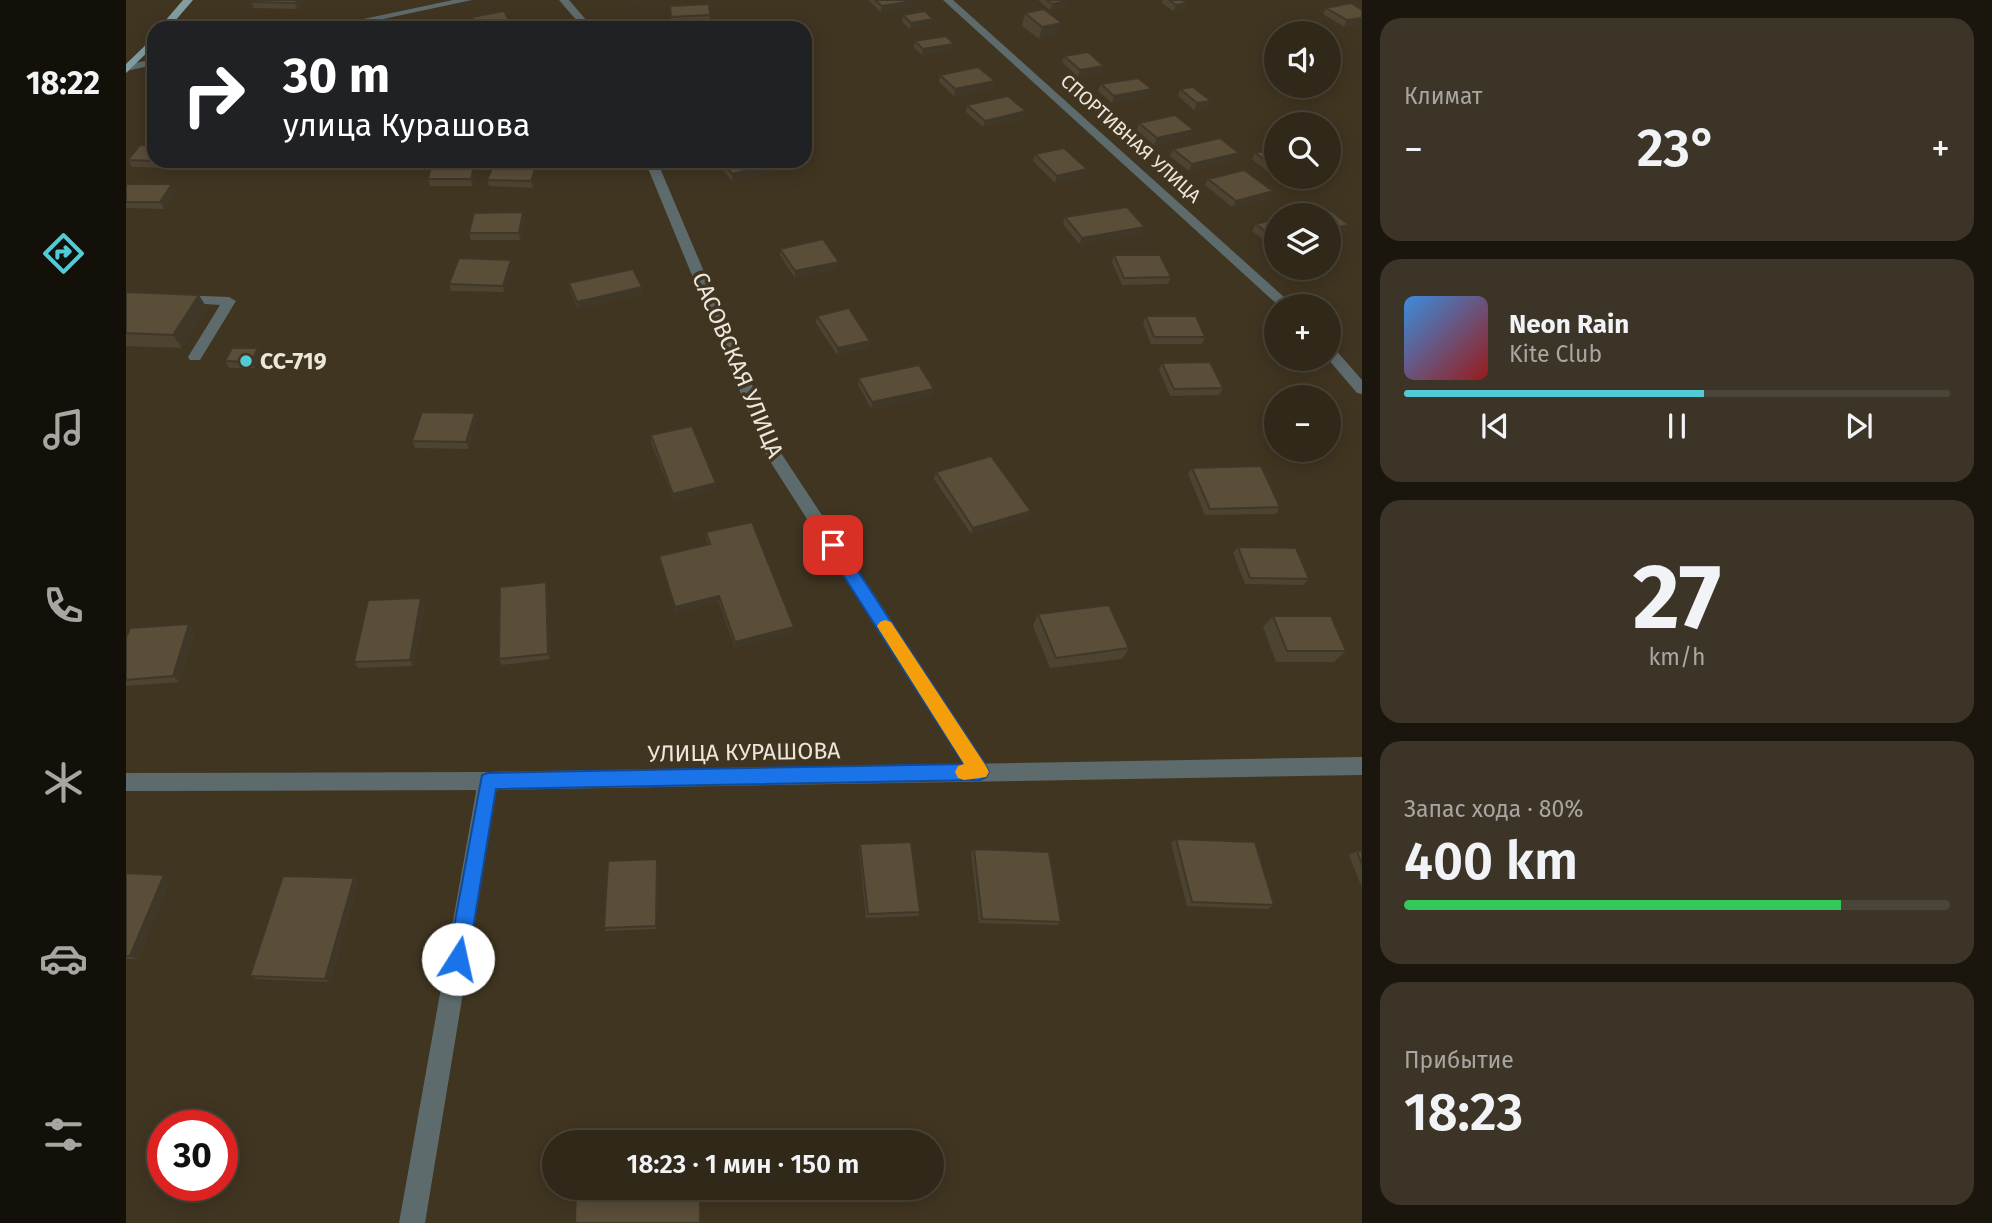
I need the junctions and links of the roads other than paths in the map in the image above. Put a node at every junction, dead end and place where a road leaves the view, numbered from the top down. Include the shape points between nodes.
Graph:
1 (188, 0) edge
2 (467, 0) edge
3 (564, 0) edge
4 (948, 0) edge
5 (170, 21) edge
6 (361, 21) edge
7 (582, 21) edge
8 (147, 47) edge
9 (147, 64) edge
10 (127, 68) edge
11 (654, 168) edge
12 (1274, 294) edge
13 (164, 299) edge
14 (195, 357) dead end
15 (1341, 365) edge
16 (1362, 389) edge
17 (1362, 766) edge
18 (980, 772) junction
19 (488, 781) junction
20 (126, 782) edge
21 (412, 1223) edge

1 - 5 main road
2 - 6 street
3 - 7 street
4 - 12 street, СПОРТИВНАЯ УЛИЦА
8 - 10 main road
9 - 10 street
11 - 18 street, САСОВСКАЯ УЛИЦА via 774,455
13 - 14 street via 229,302
15 - 16 street
17 - 18 street, УЛИЦА КУРАШОВА
18 - 19 street, УЛИЦА КУРАШОВА
19 - 20 street, УЛИЦА КУРАШОВА
19 - 21 street

